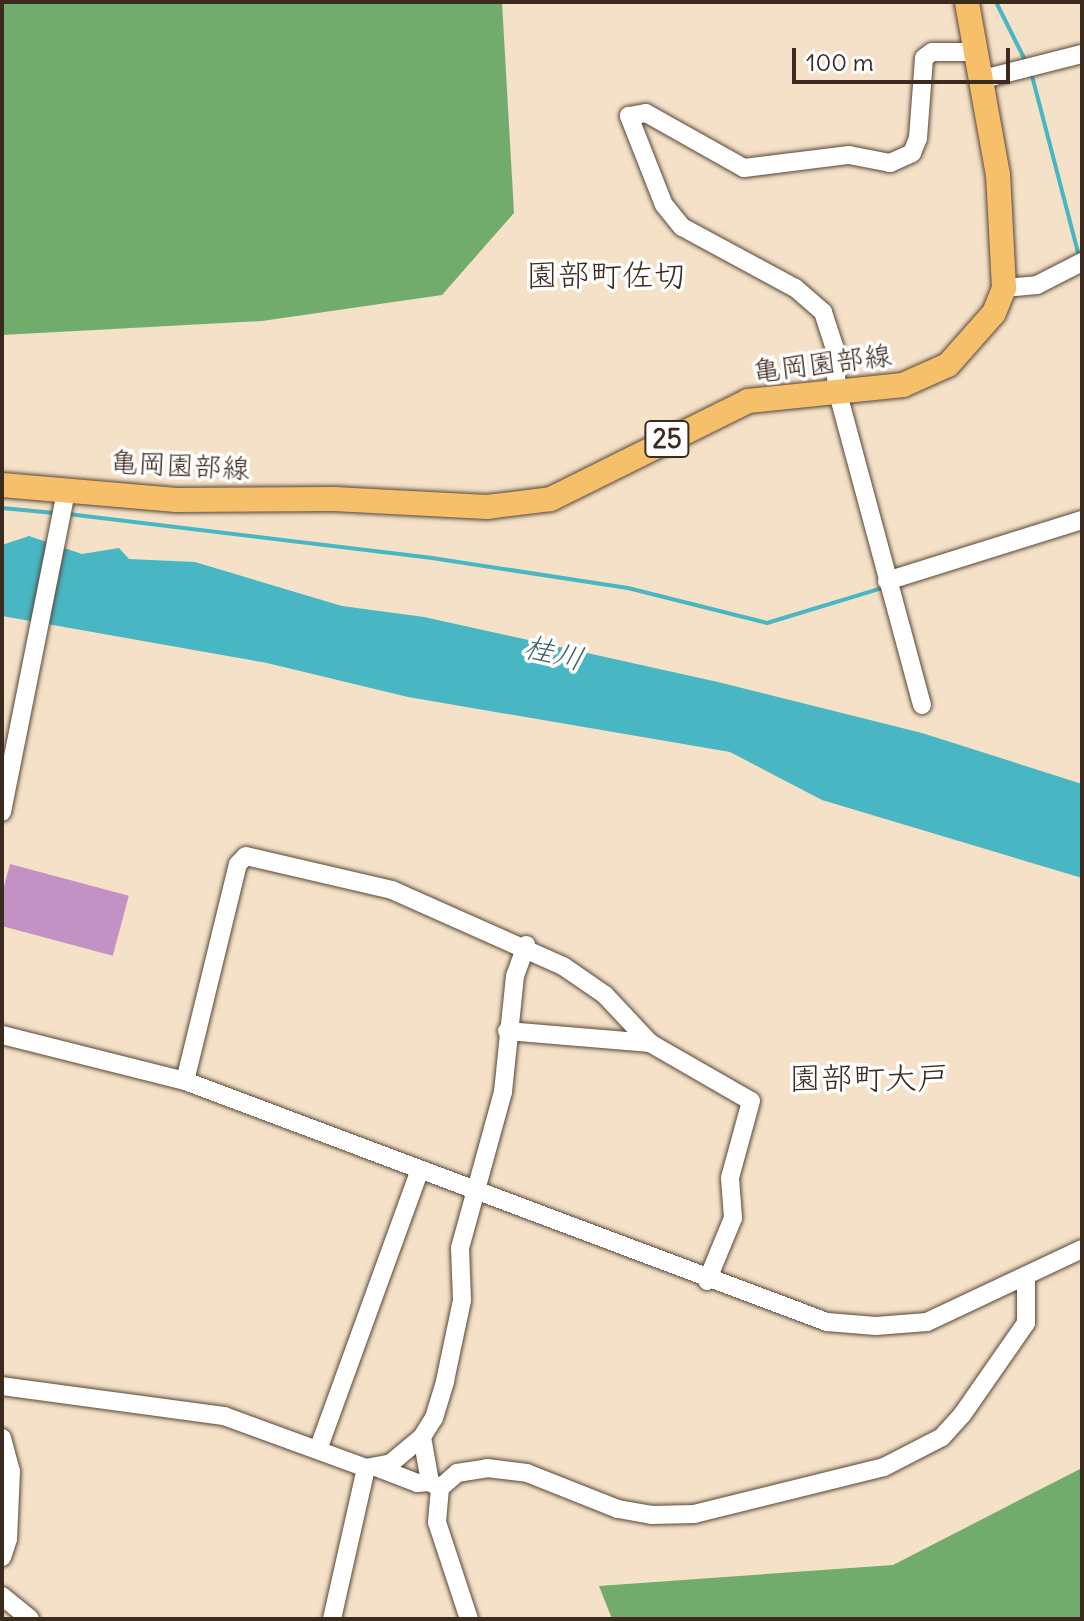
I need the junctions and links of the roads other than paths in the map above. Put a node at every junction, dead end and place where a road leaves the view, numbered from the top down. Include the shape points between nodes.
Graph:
1 (967, 2) edge
2 (976, 52) junction
3 (1082, 54) edge
4 (979, 80) junction
5 (1082, 262) edge
6 (1004, 288) junction
7 (837, 391) junction
8 (2, 485) edge
9 (66, 492) junction
10 (1082, 520) edge
11 (887, 581) junction
12 (922, 705) dead end
13 (2, 812) edge
14 (526, 945) junction
15 (507, 1031) junction
16 (2, 1035) edge
17 (650, 1043) junction
18 (185, 1081) junction
19 (419, 1172) junction
20 (473, 1193) junction
21 (1082, 1249) edge
22 (1026, 1277) junction
23 (707, 1281) junction
24 (2, 1386) edge
25 (422, 1437) junction
26 (2, 1438) edge
27 (319, 1447) junction
28 (371, 1468) junction
29 (435, 1485) junction
30 (2, 1557) edge
31 (2, 1596) edge
32 (30, 1619) edge
33 (332, 1619) edge
34 (469, 1619) edge

1 - 2 main road, 亀岡園部線 / 25
2 - 4 main road, 亀岡園部線 / 25
2 - 7 street via 932,52 924,58 918,138 912,153 890,163 849,155 744,168 646,113 629,116 664,205 682,227 795,288 823,312 834,346
3 - 4 street
4 - 6 main road, 亀岡園部線 / 25 via 998,175
5 - 6 street via 1037,285
6 - 7 main road, 亀岡園部線 / 25 via 986,324 948,365 903,385
7 - 9 main road, 亀岡園部線 / 25 via 748,401 551,499 487,507 334,499 176,500
7 - 11 street
8 - 9 main road, 亀岡園部線 / 25
9 - 13 street via 22,733
10 - 11 street
11 - 12 street
14 - 15 street via 515,976
14 - 17 street via 605,995
14 - 18 street via 392,890 246,856 238,864
15 - 17 street
15 - 20 street via 503,1092
16 - 18 street
17 - 23 street via 751,1101 730,1178 733,1218
18 - 19 street
19 - 20 street
19 - 27 street
20 - 23 street
20 - 25 street via 460,1248 462,1300 434,1418
21 - 22 street
22 - 23 street via 927,1322 876,1326 827,1322
22 - 29 street via 1026,1323 962,1415 942,1437 884,1467 694,1514 618,1509 527,1473 487,1468 457,1473
24 - 27 street via 224,1416
25 - 28 street via 391,1463
25 - 29 street
26 - 30 street via 11,1471 8,1539
27 - 28 street
28 - 29 street
28 - 33 street
29 - 34 street via 437,1522
31 - 32 street

